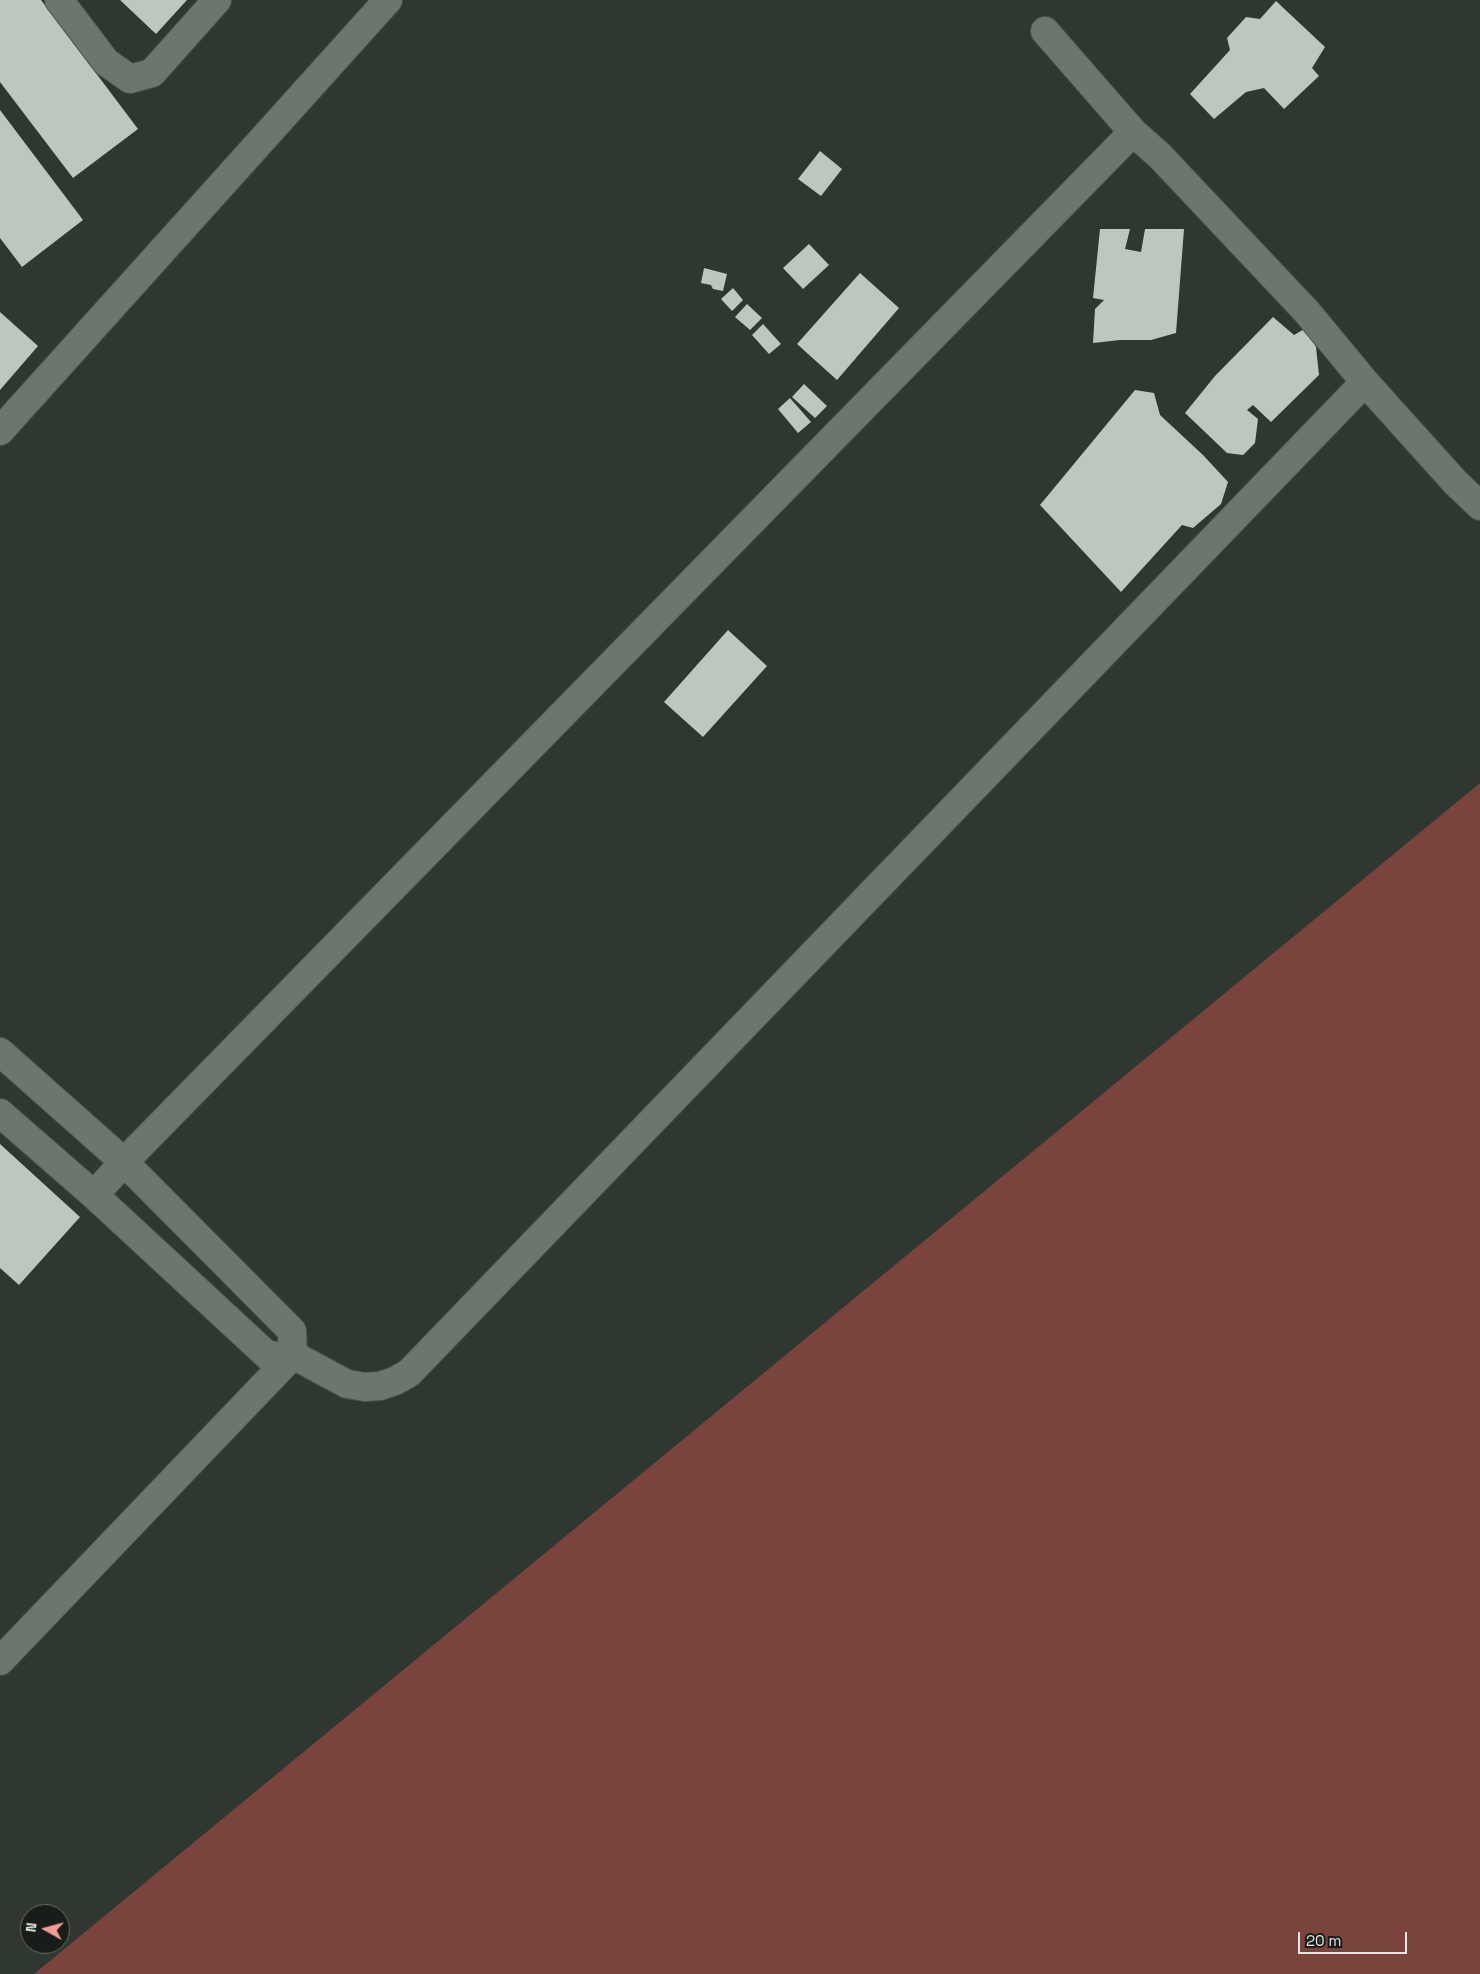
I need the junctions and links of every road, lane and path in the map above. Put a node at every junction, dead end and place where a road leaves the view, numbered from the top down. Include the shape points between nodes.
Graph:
1 (59, 0) edge
2 (217, 0) edge
3 (388, 0) edge
4 (1045, 31) dead end
5 (1133, 132) junction
6 (1365, 382) junction
7 (0, 432) edge
8 (1480, 506) edge
9 (0, 1052) edge
10 (0, 1113) edge
11 (124, 1162) junction
12 (94, 1195) junction
13 (293, 1355) junction
14 (0, 1661) edge

1 - 2 street via 106,62 130,79 152,72
3 - 7 street
4 - 5 street
5 - 6 street via 1160,156 1307,312
5 - 11 street
6 - 8 street
6 - 13 street via 409,1373 395,1381 365,1388 331,1377
9 - 11 street
10 - 12 street
11 - 12 street
11 - 13 street via 292,1330
12 - 13 street via 268,1356
13 - 14 street

